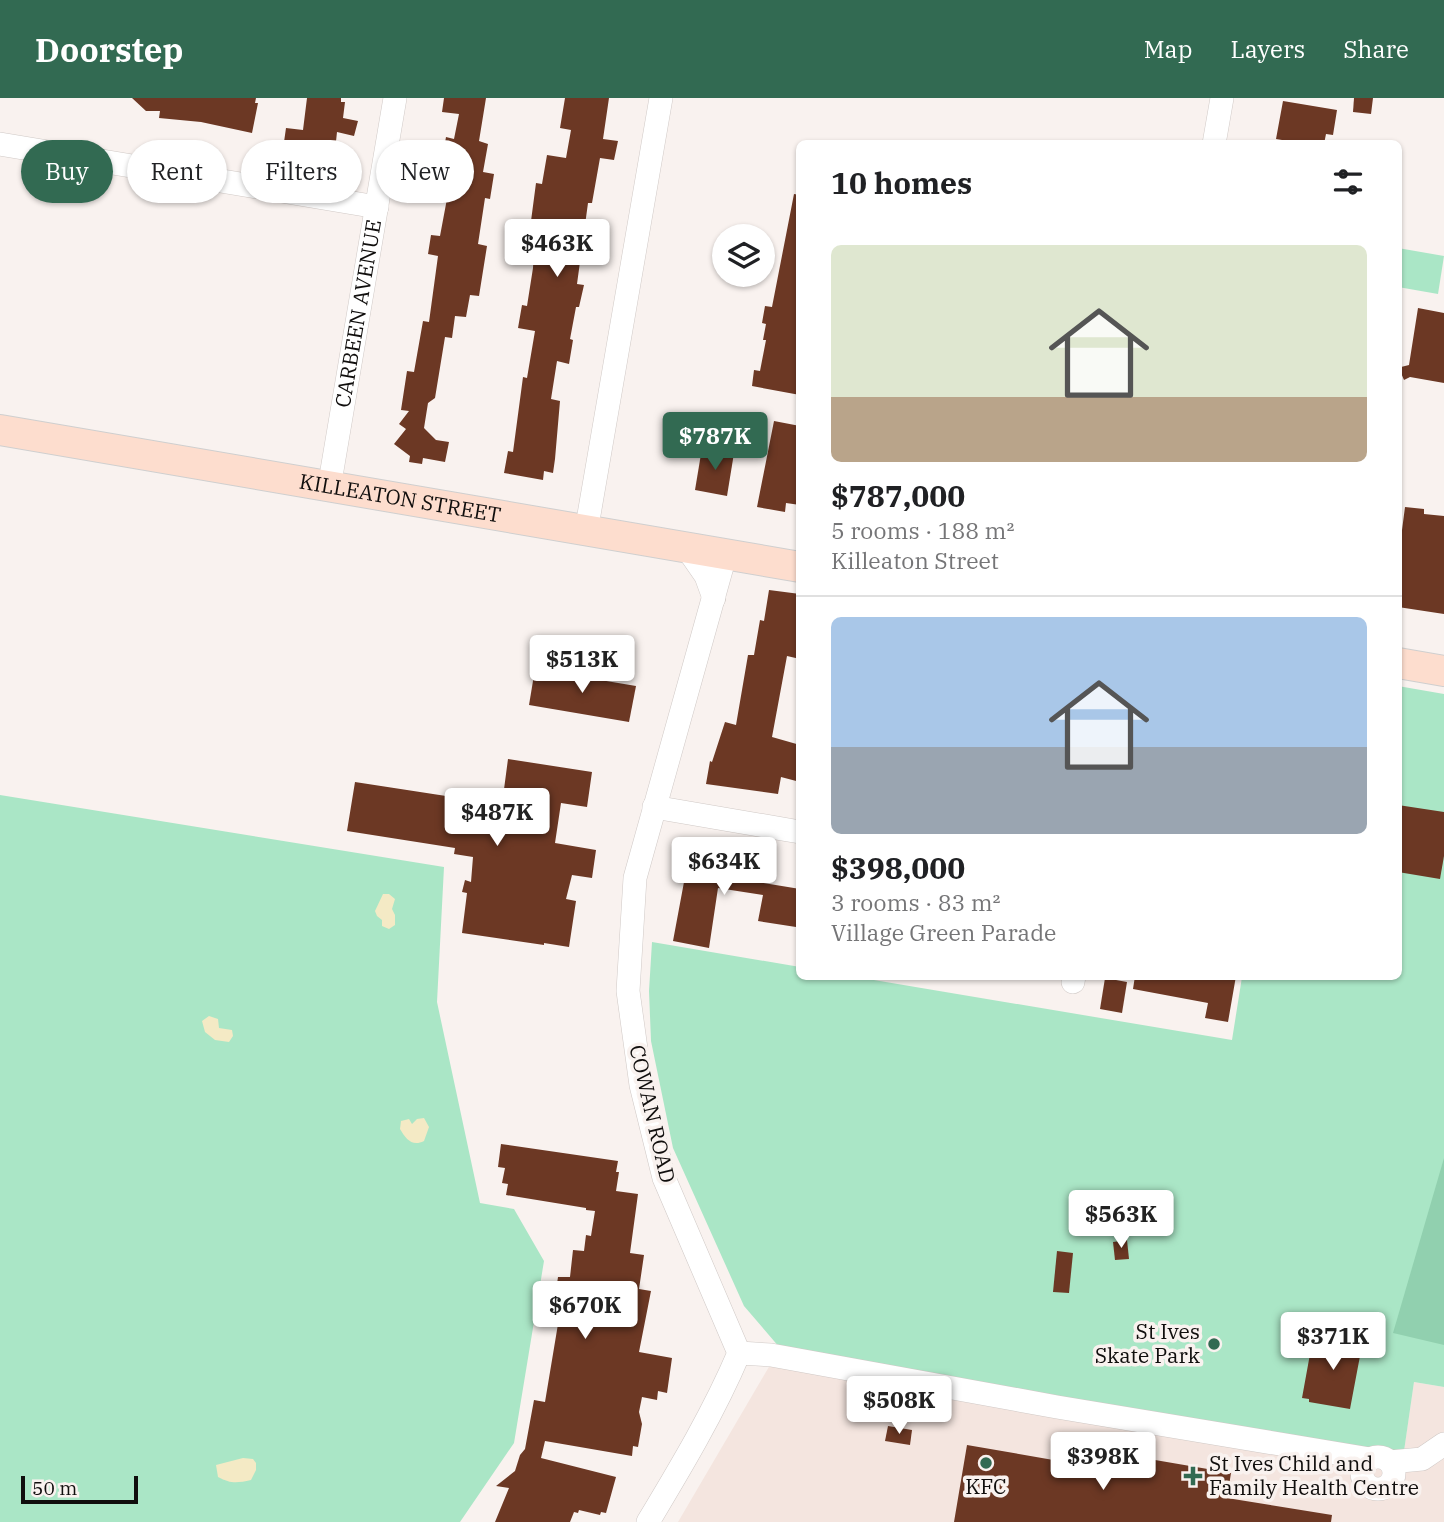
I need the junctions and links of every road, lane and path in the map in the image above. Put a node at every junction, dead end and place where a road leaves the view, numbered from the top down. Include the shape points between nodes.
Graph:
1 (395, 98) edge
2 (661, 98) edge
3 (1220, 98) edge
4 (1215, 140) edge
5 (0, 144) edge
6 (377, 207) junction
7 (0, 430) edge
8 (328, 488) junction
9 (586, 532) junction
10 (688, 550) junction
11 (725, 556) junction
12 (796, 566) edge
13 (713, 598) junction
14 (1402, 664) edge
15 (1444, 671) edge
16 (654, 807) junction
17 (796, 831) edge
18 (739, 1353) junction
19 (1444, 1444) edge
20 (1444, 1463) edge
21 (1372, 1466) junction
22 (648, 1522) edge

1 - 6 street, CARBEEN AVENUE
2 - 9 street
3 - 4 street
5 - 6 street
6 - 8 street, CARBEEN AVENUE
7 - 8 main road, KILLEATON STREET
8 - 9 main road, KILLEATON STREET
9 - 10 main road, KILLEATON STREET
10 - 11 main road, KILLEATON STREET
10 - 13 street via 706,576
11 - 12 main road, KILLEATON STREET
11 - 13 street, COWAN ROAD
13 - 16 street, COWAN ROAD
14 - 15 main road
16 - 17 street
16 - 18 street, COWAN ROAD via 635,878 629,967 640,1085 664,1178
18 - 21 street via 771,1355
18 - 22 street via 724,1391
19 - 21 street via 1422,1459
20 - 21 street

